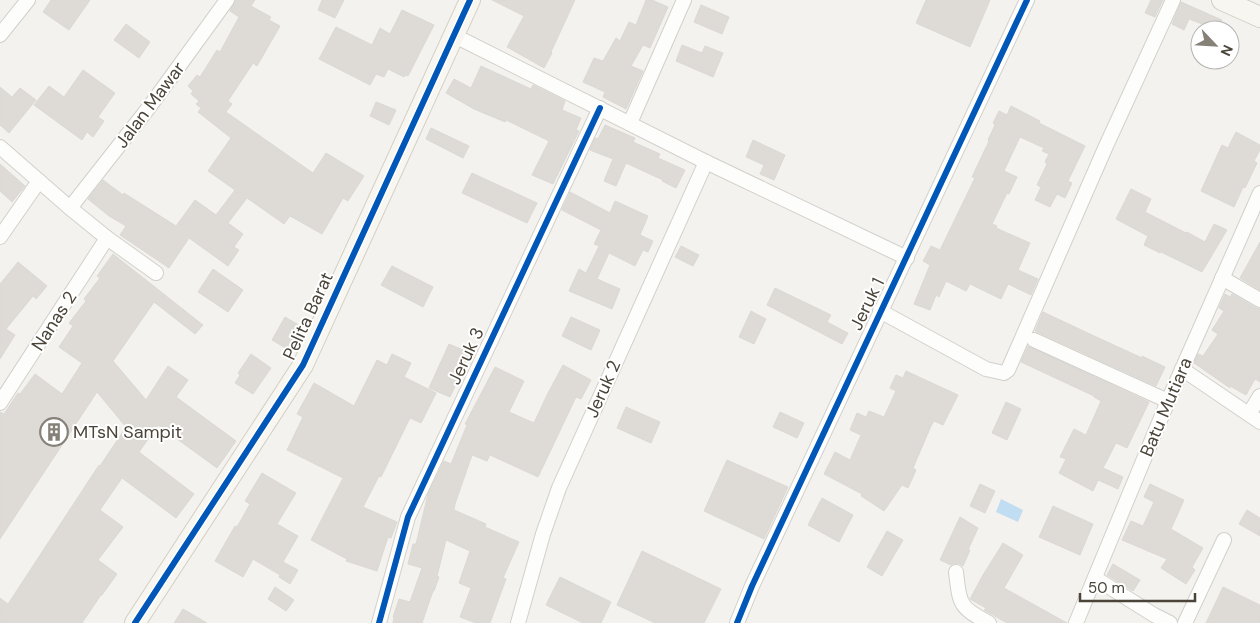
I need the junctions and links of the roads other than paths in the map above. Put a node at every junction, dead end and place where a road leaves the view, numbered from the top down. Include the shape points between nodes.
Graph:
1 (28, 0) edge
2 (227, 0) edge
3 (470, 0) edge
4 (684, 0) edge
5 (1027, 0) edge
6 (1173, 0) edge
7 (1222, 0) edge
8 (1260, 17) edge
9 (0, 35) edge
10 (453, 35) junction
11 (600, 108) junction
12 (630, 123) junction
13 (0, 147) edge
14 (706, 162) junction
15 (38, 181) junction
16 (1260, 193) edge
17 (70, 208) junction
18 (0, 237) edge
19 (107, 238) junction
20 (907, 258) junction
21 (156, 273) dead end
22 (1222, 278) junction
23 (1260, 300) edge
24 (880, 311) junction
25 (1034, 340) dead end
26 (1182, 368) junction
27 (1260, 396) edge
28 (1168, 400) junction
29 (0, 403) edge
30 (1254, 418) edge
31 (1224, 540) dead end
32 (956, 572) dead end
33 (1095, 578) junction
34 (135, 623) edge
35 (379, 623) edge
36 (518, 623) edge
37 (738, 623) edge
38 (990, 623) edge
39 (1076, 623) edge
40 (1170, 623) edge
41 (1184, 623) edge

1 - 9 street
2 - 17 street, Jalan Mawar
3 - 10 street, Pelita Barat
4 - 12 street
5 - 20 street, Jeruk 1
6 - 24 street via 1008,370 1004,374 986,369
7 - 8 street
10 - 11 street
10 - 34 street, Pelita Barat via 303,365
11 - 12 street
11 - 35 street, Jeruk 3 via 408,517
12 - 14 street
13 - 15 street
14 - 20 street
14 - 36 street, Jeruk 2 via 562,481
15 - 17 street
15 - 18 street
16 - 22 street, Batu Mutiara
17 - 19 street
19 - 21 street
19 - 29 street, Nanas 2
20 - 24 street, Jeruk 1
22 - 23 street
22 - 26 street, Batu Mutiara
24 - 37 street, Jeruk 1
25 - 28 street
26 - 28 street, Batu Mutiara
26 - 30 street
27 - 30 street
28 - 33 street, Batu Mutiara
31 - 41 street
32 - 38 street via 959,596 964,606
33 - 39 street, Batu Mutiara
33 - 40 street

